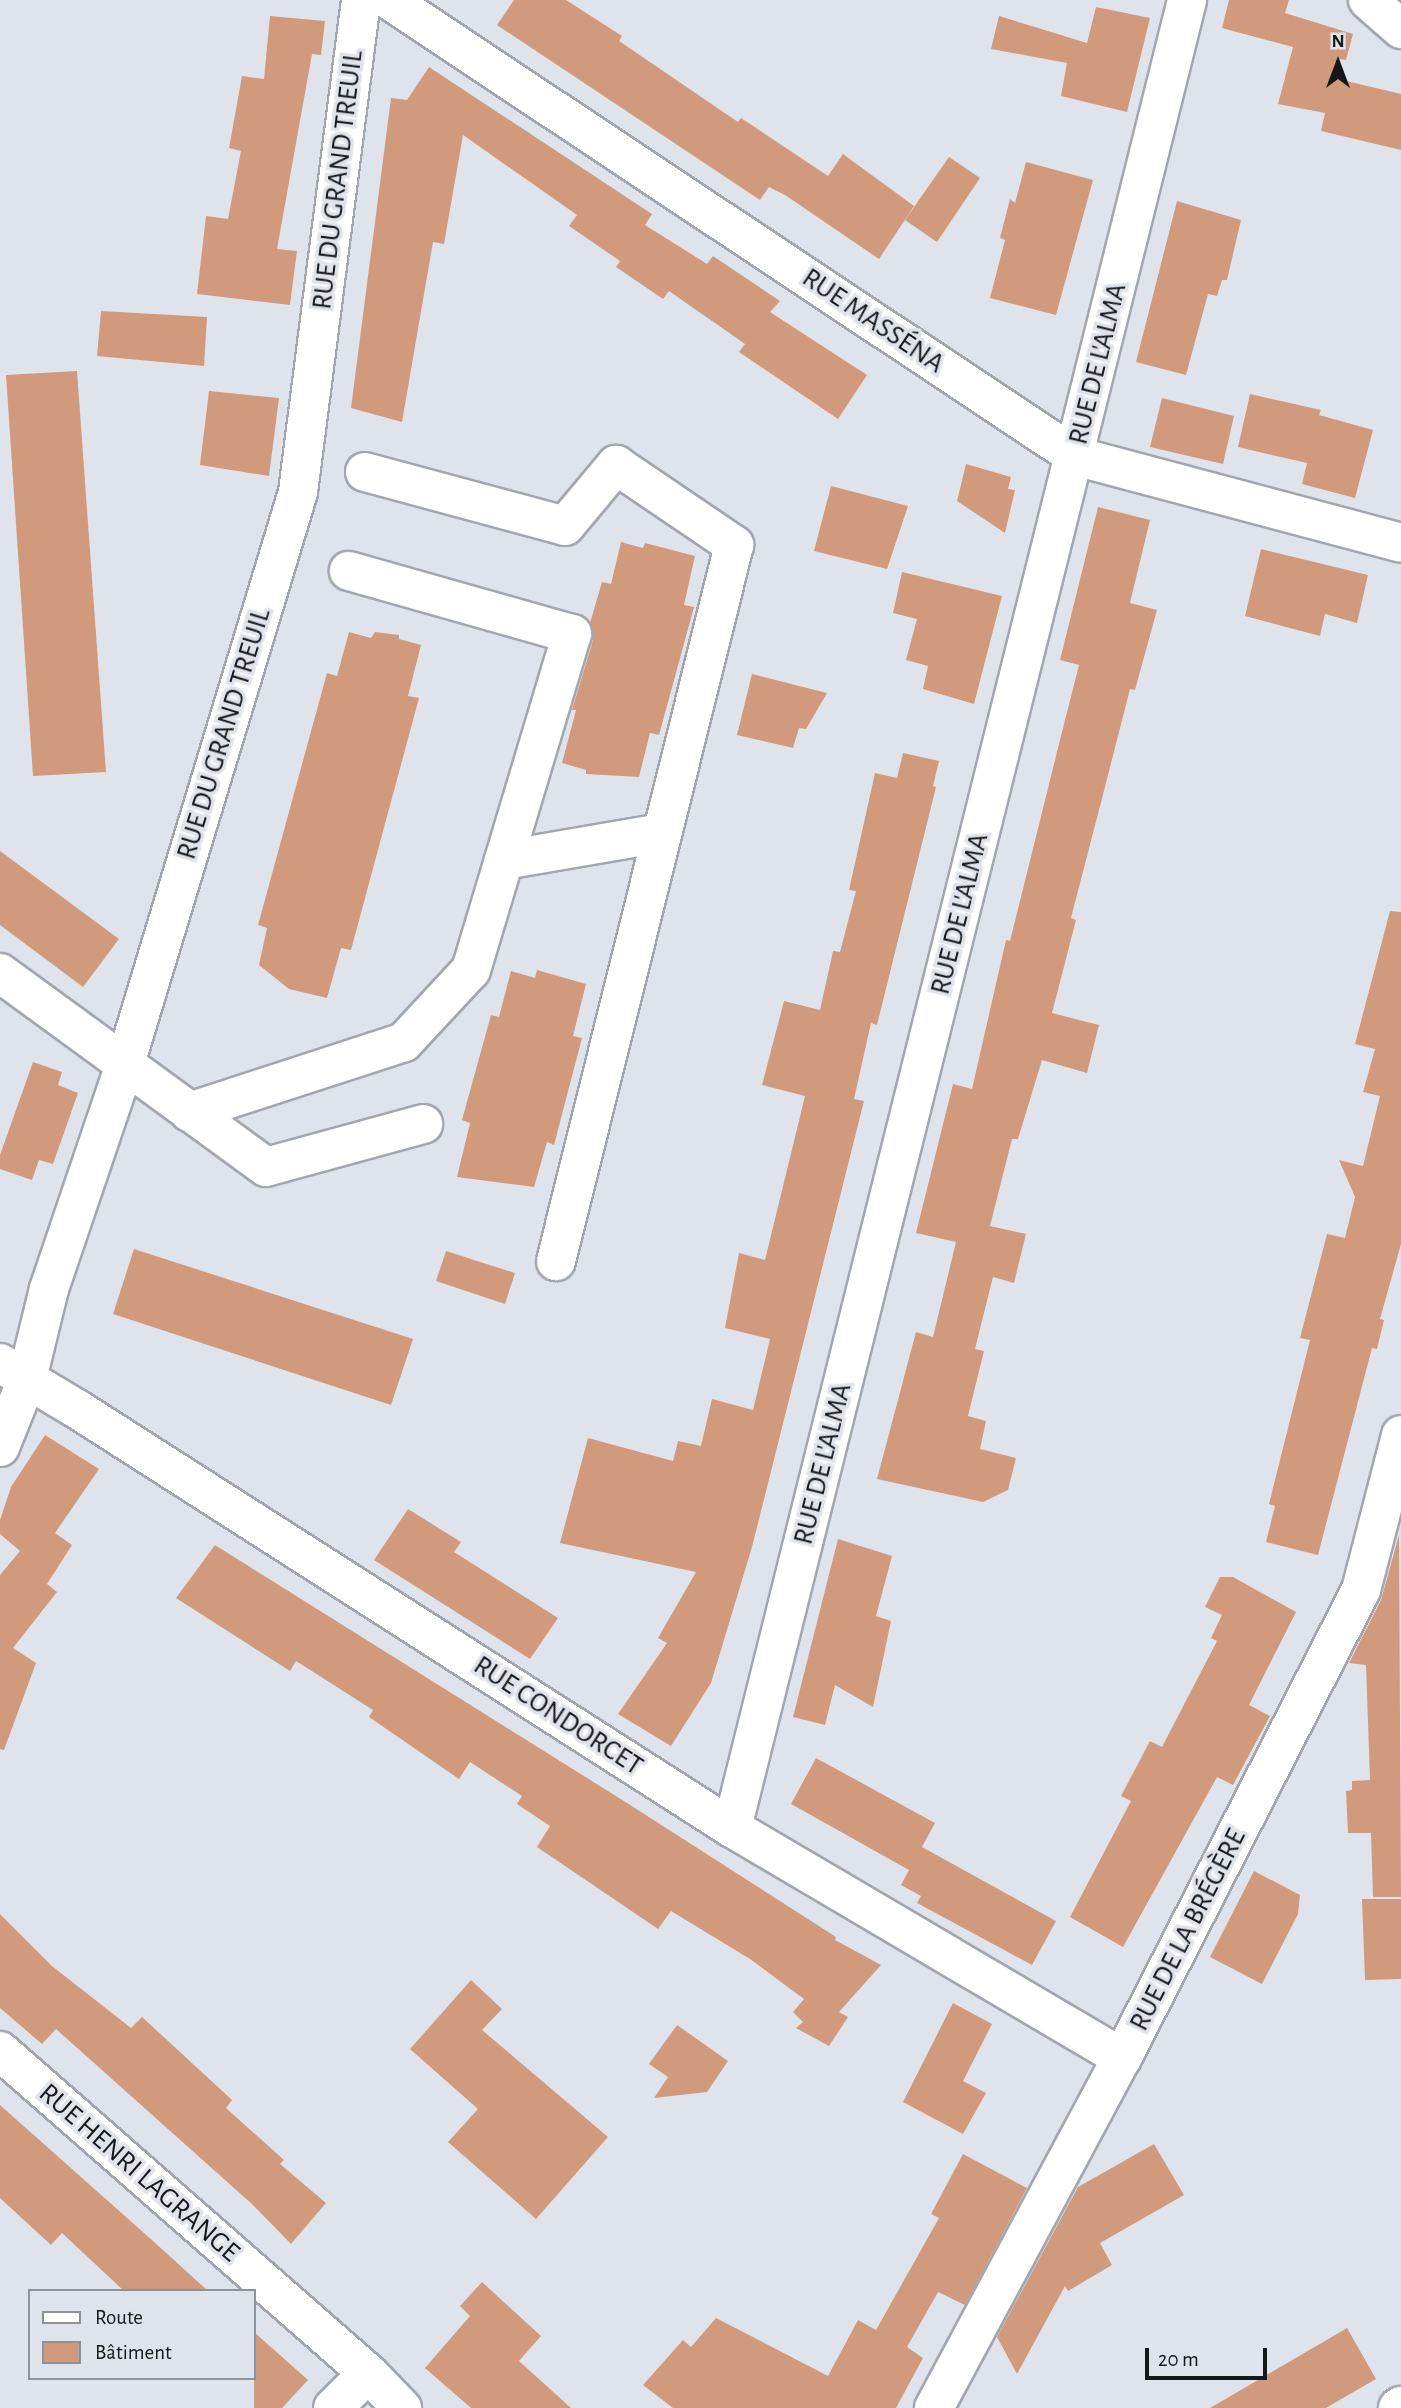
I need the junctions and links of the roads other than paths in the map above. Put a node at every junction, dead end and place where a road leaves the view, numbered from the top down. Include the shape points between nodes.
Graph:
1 (361, 0) edge
2 (389, 0) edge
3 (1187, 0) edge
4 (1368, 0) edge
5 (1401, 29) edge
6 (1075, 456) junction
7 (365, 472) dead end
8 (1401, 543) edge
9 (349, 571) dead end
10 (662, 833) junction
11 (504, 860) junction
12 (0, 973) edge
13 (125, 1064) junction
14 (189, 1112) junction
15 (423, 1124) dead end
16 (556, 1261) dead end
17 (13, 1371) edge
18 (1401, 1436) edge
19 (0, 1447) edge
20 (1393, 1507) edge
21 (732, 1828) junction
22 (0, 2051) edge
23 (1122, 2058) junction
24 (368, 2373) junction
25 (333, 2408) edge
26 (402, 2408) edge
27 (934, 2408) edge

1 - 13 street, RUE DU GRAND TREUIL via 298,492
2 - 6 street, RUE MASSÉNA
3 - 6 street, RUE DE L'ALMA
4 - 5 street
6 - 8 street, RUE MASSÉNA
6 - 21 street, RUE DE L'ALMA
7 - 10 street via 565,526 616,466 734,545
9 - 11 street via 572,635
10 - 11 street
10 - 16 street
11 - 14 street via 471,970 404,1042
12 - 13 street
13 - 14 street
13 - 17 street, RUE DU GRAND TREUIL via 48,1289
14 - 15 street via 266,1167
17 - 19 street, RUE DU GRAND TREUIL
17 - 21 street, RUE CONDORCET
18 - 20 street, RUE DE LA BRÉGÈRE
20 - 23 street, RUE DE LA BRÉGÈRE via 1361,1590
21 - 23 street, RUE CONDORCET
22 - 24 street, RUE HENRI LAGRANGE
23 - 27 street, RUE DE LA BRÉGÈRE
24 - 25 street
24 - 26 street, RUE HENRI LAGRANGE

